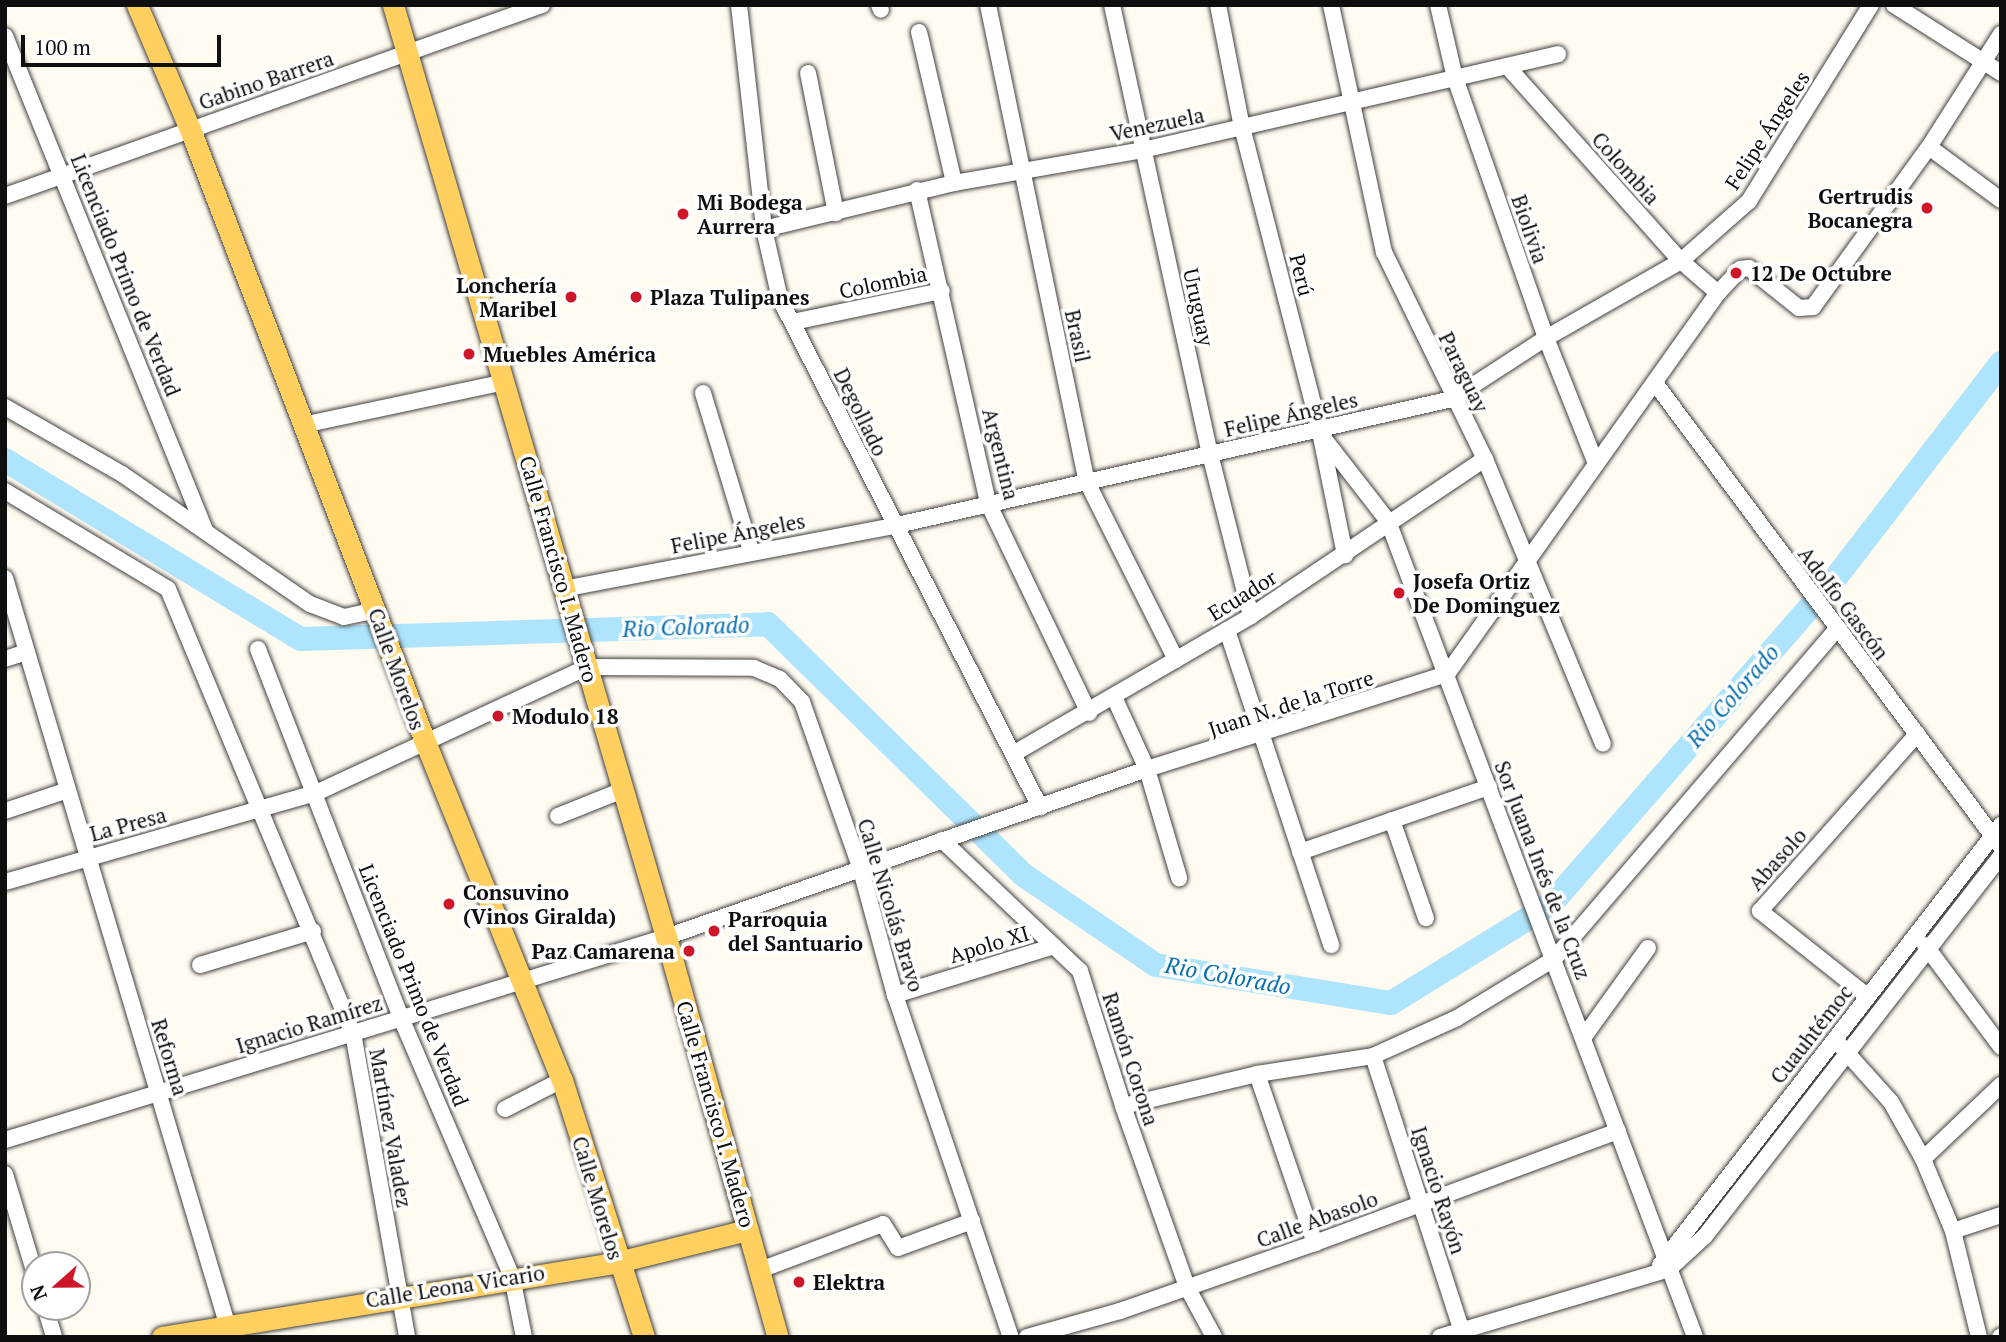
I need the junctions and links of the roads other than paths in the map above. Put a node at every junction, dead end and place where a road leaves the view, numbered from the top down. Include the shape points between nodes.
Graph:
1 (137, 5) edge
2 (393, 5) edge
3 (542, 5) edge
4 (739, 5) edge
5 (988, 5) edge
6 (1112, 5) edge
7 (1218, 5) edge
8 (1331, 5) edge
9 (1438, 5) edge
10 (1894, 5) edge
11 (1867, 7) edge
12 (919, 32) dead end
13 (2001, 34) edge
14 (5, 36) edge
15 (407, 53) junction
16 (1558, 54) dead end
17 (1983, 62) junction
18 (1507, 66) junction
19 (808, 73) dead end
20 (2001, 73) edge
21 (1455, 78) junction
22 (1354, 103) junction
23 (1242, 127) junction
24 (190, 128) junction
25 (1929, 147) junction
26 (1143, 150) junction
27 (1022, 172) junction
28 (65, 178) junction
29 (954, 183) junction
30 (917, 190) junction
31 (5, 196) edge
32 (2001, 200) edge
33 (836, 213) junction
34 (764, 229) junction
35 (1681, 261) junction
36 (942, 291) junction
37 (1718, 293) junction
38 (793, 322) junction
39 (1546, 338) junction
40 (505, 382) junction
41 (1655, 383) junction
42 (703, 393) dead end
43 (1452, 399) junction
44 (5, 407) edge
45 (303, 425) junction
46 (1320, 431) junction
47 (1210, 454) junction
48 (1485, 458) junction
49 (1595, 461) junction
50 (1087, 482) junction
51 (5, 491) edge
52 (988, 503) junction
53 (1388, 521) junction
54 (893, 526) junction
55 (205, 530) junction
56 (751, 551) junction
57 (1345, 555) junction
58 (1529, 557) junction
59 (5, 578) edge
60 (564, 592) junction
61 (1251, 616) junction
62 (379, 619) junction
63 (1837, 626) junction
64 (1227, 630) junction
65 (258, 649) dead end
66 (27, 652) junction
67 (5, 659) edge
68 (1176, 660) junction
69 (587, 667) junction
70 (1447, 674) junction
71 (1114, 697) junction
72 (1089, 713) junction
73 (1917, 734) junction
74 (1261, 736) junction
75 (426, 744) junction
76 (1603, 744) dead end
77 (1013, 754) junction
78 (1147, 769) junction
79 (1489, 787) junction
80 (68, 790) junction
81 (623, 790) junction
82 (316, 793) junction
83 (1040, 807) junction
84 (262, 809) junction
85 (5, 811) edge
86 (558, 816) dead end
87 (1392, 820) junction
88 (948, 837) junction
89 (1997, 837) edge
90 (1300, 852) junction
91 (2001, 856) edge
92 (88, 857) junction
93 (861, 870) junction
94 (1179, 878) dead end
95 (5, 882) edge
96 (1426, 918) dead end
97 (313, 931) junction
98 (1914, 934) junction
99 (666, 937) junction
100 (1331, 945) dead end
101 (1054, 946) junction
102 (1648, 948) dead end
103 (1930, 951) junction
104 (1553, 956) junction
105 (200, 965) dead end
106 (519, 981) junction
107 (895, 995) junction
108 (1867, 996) junction
109 (401, 1018) junction
110 (353, 1032) junction
111 (1583, 1038) junction
112 (1834, 1038) junction
113 (2001, 1047) edge
114 (1846, 1051) junction
115 (1373, 1056) junction
116 (1256, 1074) junction
117 (562, 1080) junction
118 (2001, 1084) edge
119 (159, 1093) junction
120 (1122, 1106) junction
121 (505, 1109) dead end
122 (1618, 1131) junction
123 (5, 1140) edge
124 (1923, 1160) junction
125 (5, 1174) edge
126 (1422, 1203) junction
127 (2001, 1215) edge
128 (972, 1221) junction
129 (747, 1230) junction
130 (1953, 1231) junction
131 (1315, 1243) junction
132 (28, 1251) edge
133 (618, 1262) junction
134 (1664, 1265) junction
135 (760, 1269) junction
136 (512, 1277) junction
137 (1187, 1287) junction
138 (398, 1294) junction
139 (230, 1331) edge
140 (1462, 1333) edge
141 (162, 1337) edge
142 (407, 1337) edge
143 (524, 1337) edge
144 (644, 1337) edge
145 (778, 1337) edge
146 (1010, 1337) edge
147 (1027, 1337) edge
148 (1214, 1337) edge
149 (1440, 1337) edge
150 (1695, 1337) edge
151 (1979, 1337) edge

1 - 24 main road, Calle Morelos
2 - 15 main road, Calle Francisco I. Madero
3 - 15 street, Gabino Barrera
4 - 34 street, Degollado
5 - 27 street, Brasil
6 - 26 street, Uruguay
7 - 23 street, Perú
8 - 22 street, Paraguay
9 - 21 street, Biolivia
10 - 17 street
11 - 35 street, Felipe Ángeles via 1749,201
12 - 29 street
13 - 17 street
14 - 28 street, Licenciado Primo de Verdad
15 - 24 street, Gabino Barrera
15 - 40 main road, Calle Francisco I. Madero
16 - 18 street, Venezuela
17 - 20 street
17 - 25 street
18 - 21 street, Venezuela
18 - 35 street, Colombia
19 - 33 street
21 - 22 street, Venezuela
21 - 39 street, Biolivia
22 - 23 street, Venezuela
22 - 43 street, Paraguay via 1384,253
23 - 26 street, Venezuela
23 - 46 street, Perú
24 - 28 street, Gabino Barrera
24 - 45 main road, Calle Morelos
25 - 32 street
25 - 37 street via 1812,307 1799,308 1749,268 1740,270
26 - 27 street, Venezuela
26 - 47 street, Uruguay
27 - 29 street, Venezuela
27 - 50 street, Brasil
28 - 31 street, Gabino Barrera
28 - 55 street, Licenciado Primo de Verdad
29 - 30 street, Venezuela
30 - 33 street, Venezuela
30 - 36 street, Argentina
33 - 34 street, Venezuela
34 - 38 street, Degollado via 780,299
35 - 37 street, Colombia
35 - 39 street, Felipe Ángeles
36 - 38 street, Colombia
36 - 52 street, Argentina
37 - 41 street
38 - 54 street, Degollado
39 - 43 street, Felipe Ángeles
39 - 49 street, Biolivia
40 - 45 street
40 - 60 main road, Calle Francisco I. Madero
41 - 49 street
41 - 63 street, Adolfo Gascón
42 - 56 street
43 - 46 street, Felipe Ángeles
43 - 48 street, Paraguay
44 - 55 street via 122,474
45 - 62 main road, Calle Morelos
46 - 47 street, Felipe Ángeles
46 - 53 street, Sor Juana Inés de la Cruz
46 - 57 street, Perú
47 - 50 street, Felipe Ángeles
47 - 61 street, Uruguay
48 - 53 street, Ecuador
48 - 58 street, Paraguay
49 - 58 street
50 - 52 street, Felipe Ángeles
50 - 68 street, Brasil
51 - 84 street, Martínez Valadez via 168,589
52 - 54 street, Felipe Ángeles
52 - 72 street, Argentina
53 - 57 street, Ecuador
53 - 70 street, Sor Juana Inés de la Cruz
54 - 56 street, Felipe Ángeles
54 - 77 street, Degollado
55 - 62 street via 310,604 344,618
56 - 60 street, Felipe Ángeles
57 - 61 street, Ecuador
58 - 70 street
58 - 76 street, Paraguay
59 - 66 street, Reforma
60 - 69 main road, Calle Francisco I. Madero
61 - 64 street, Ecuador
62 - 75 main road, Calle Morelos
63 - 73 street, Adolfo Gascón
63 - 104 street
64 - 68 street, Ecuador
64 - 74 street
65 - 82 street, Licenciado Primo de Verdad
66 - 67 street
66 - 80 street, Reforma
68 - 71 street, Ecuador
69 - 75 street, La Presa
69 - 81 main road, Calle Francisco I. Madero
69 - 93 street, Calle Nicolás Bravo via 754,668 780,679 802,702
70 - 74 street, Juan N. de la Torre
70 - 79 street, Sor Juana Inés de la Cruz
71 - 72 street, Ecuador
71 - 78 street
72 - 77 street, Ecuador
73 - 89 street, Adolfo Gascón
73 - 108 street, Abasolo via 1759,911
74 - 78 street, Juan N. de la Torre
74 - 90 street
75 - 82 street, La Presa
75 - 106 main road, Calle Morelos
77 - 83 street, Degollado
78 - 83 street, Juan N. de la Torre
78 - 94 street
79 - 87 street
79 - 104 street, Sor Juana Inés de la Cruz
80 - 85 street
80 - 92 street, Reforma
81 - 86 street
81 - 99 main road, Calle Francisco I. Madero
82 - 84 street, La Presa
82 - 109 street, Licenciado Primo de Verdad
83 - 88 street, Juan N. de la Torre
84 - 92 street, La Presa
84 - 97 street, Martínez Valadez
87 - 90 street
87 - 96 street
88 - 93 street, Juan N. de la Torre
88 - 101 street, Ramón Corona
89 - 98 street, Cuauhtémoc
90 - 100 street
91 - 103 street, Cuauhtémoc
92 - 95 street, La Presa
92 - 119 street, Reforma
93 - 99 street, Juan N. de la Torre
93 - 107 street, Calle Nicolás Bravo
97 - 105 street
97 - 110 street, Martínez Valadez
98 - 103 street
98 - 108 street, Cuauhtémoc
99 - 106 street, Ignacio Ramírez
99 - 129 main road, Calle Francisco I. Madero
101 - 107 street, Apolo XI
101 - 120 street, Ramón Corona via 1080,971
102 - 111 street
103 - 113 street
103 - 114 street, Cuauhtémoc
104 - 111 street, Sor Juana Inés de la Cruz
104 - 115 street via 1457,1018
106 - 109 street, Ignacio Ramírez
106 - 117 main road, Calle Morelos
107 - 128 street, Calle Nicolás Bravo
108 - 112 street, Cuauhtémoc
109 - 110 street, Ignacio Ramírez
109 - 136 street, Licenciado Primo de Verdad
110 - 119 street, Ignacio Ramírez
110 - 138 street, Martínez Valadez
111 - 122 street, Sor Juana Inés de la Cruz
112 - 114 street
112 - 134 street, Cuauhtémoc
114 - 124 street via 1891,1102
114 - 134 street, Cuauhtémoc via 1705,1236
115 - 116 street
115 - 126 street, Ignacio Rayón
116 - 120 street
116 - 131 street
117 - 121 street
117 - 133 main road, Calle Morelos
118 - 124 street
119 - 123 street, Ignacio Ramírez
119 - 139 street, Reforma
120 - 137 street, Ramón Corona
122 - 126 street, Calle Abasolo
122 - 134 street, Sor Juana Inés de la Cruz
124 - 130 street
125 - 132 street
126 - 131 street, Calle Abasolo
126 - 140 street, Ignacio Rayón
127 - 130 street
128 - 135 street via 898,1248 883,1224
128 - 146 street, Calle Nicolás Bravo
129 - 133 main road, Calle Leona Vicario
129 - 135 main road, Calle Francisco I. Madero
130 - 151 street
131 - 137 street, Calle Abasolo
133 - 136 main road, Calle Leona Vicario
133 - 144 main road, Calle Morelos
134 - 140 street, Cuauhtémoc
134 - 150 street, Sor Juana Inés de la Cruz
135 - 145 main road, Calle Francisco I. Madero
136 - 138 main road, Calle Leona Vicario
136 - 143 street, Licenciado Primo de Verdad
137 - 147 street, Calle Abasolo
137 - 148 street, Ramón Corona
138 - 139 main road, Calle Leona Vicario
138 - 142 street, Martínez Valadez
139 - 141 main road, Calle Leona Vicario
140 - 149 street, Cuauhtémoc

